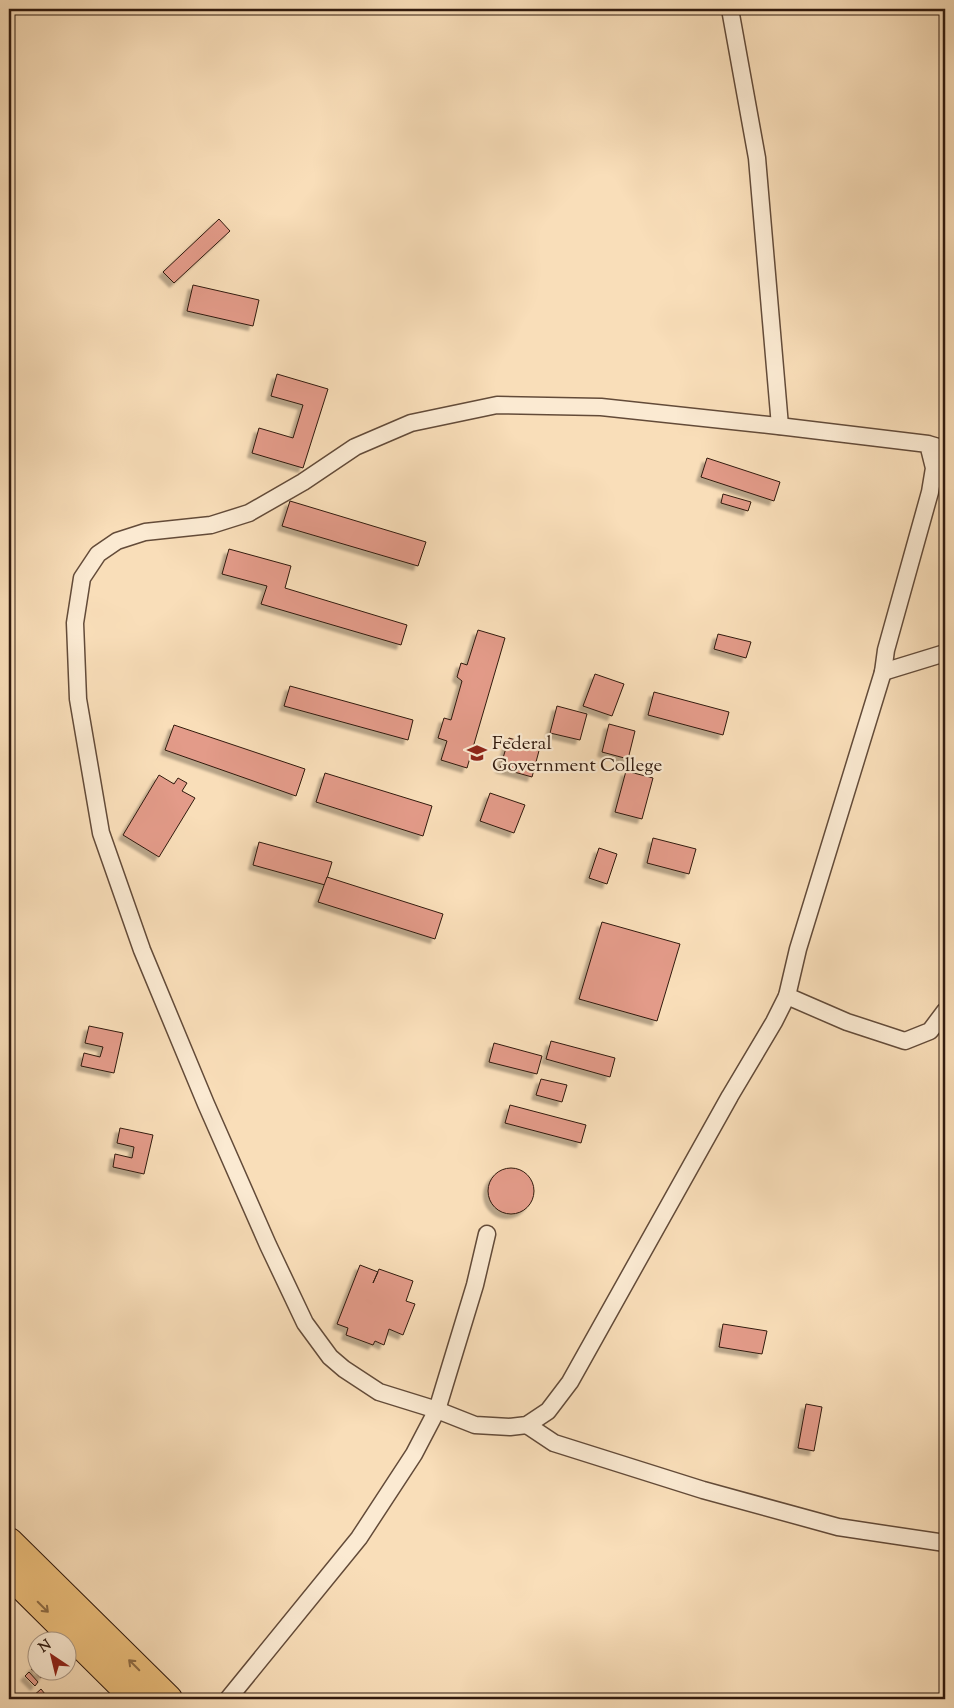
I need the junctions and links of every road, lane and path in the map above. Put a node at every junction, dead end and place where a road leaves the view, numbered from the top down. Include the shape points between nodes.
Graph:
1 (730, 9) edge
2 (780, 426) junction
3 (928, 444) junction
4 (945, 450) edge
5 (945, 653) edge
6 (883, 672) junction
7 (787, 996) junction
8 (945, 1011) edge
9 (487, 1234) dead end
10 (437, 1410) junction
11 (527, 1424) junction
12 (9, 1542) edge
13 (945, 1543) edge
14 (9, 1573) edge
15 (136, 1699) edge
16 (168, 1699) edge
17 (228, 1699) edge

1 - 2 street via 757,158
2 - 3 street
2 - 10 street via 601,408 497,405 411,423 355,447 303,482 249,512 211,525 145,532 117,541 98,554 82,578 75,623 78,699 101,833 142,950 206,1104 305,1323 330,1357 379,1392
3 - 4 street
3 - 6 street via 934,468 930,492 886,650
5 - 6 street
6 - 7 street via 798,949
7 - 8 street via 847,1022 905,1041 930,1031
7 - 11 street via 570,1382 548,1411
9 - 10 street via 475,1286
10 - 11 street via 475,1425 510,1427
10 - 17 street via 414,1454 359,1538
11 - 13 street via 554,1443 703,1490 838,1527
16 -> 12 highway
14 -> 15 highway

